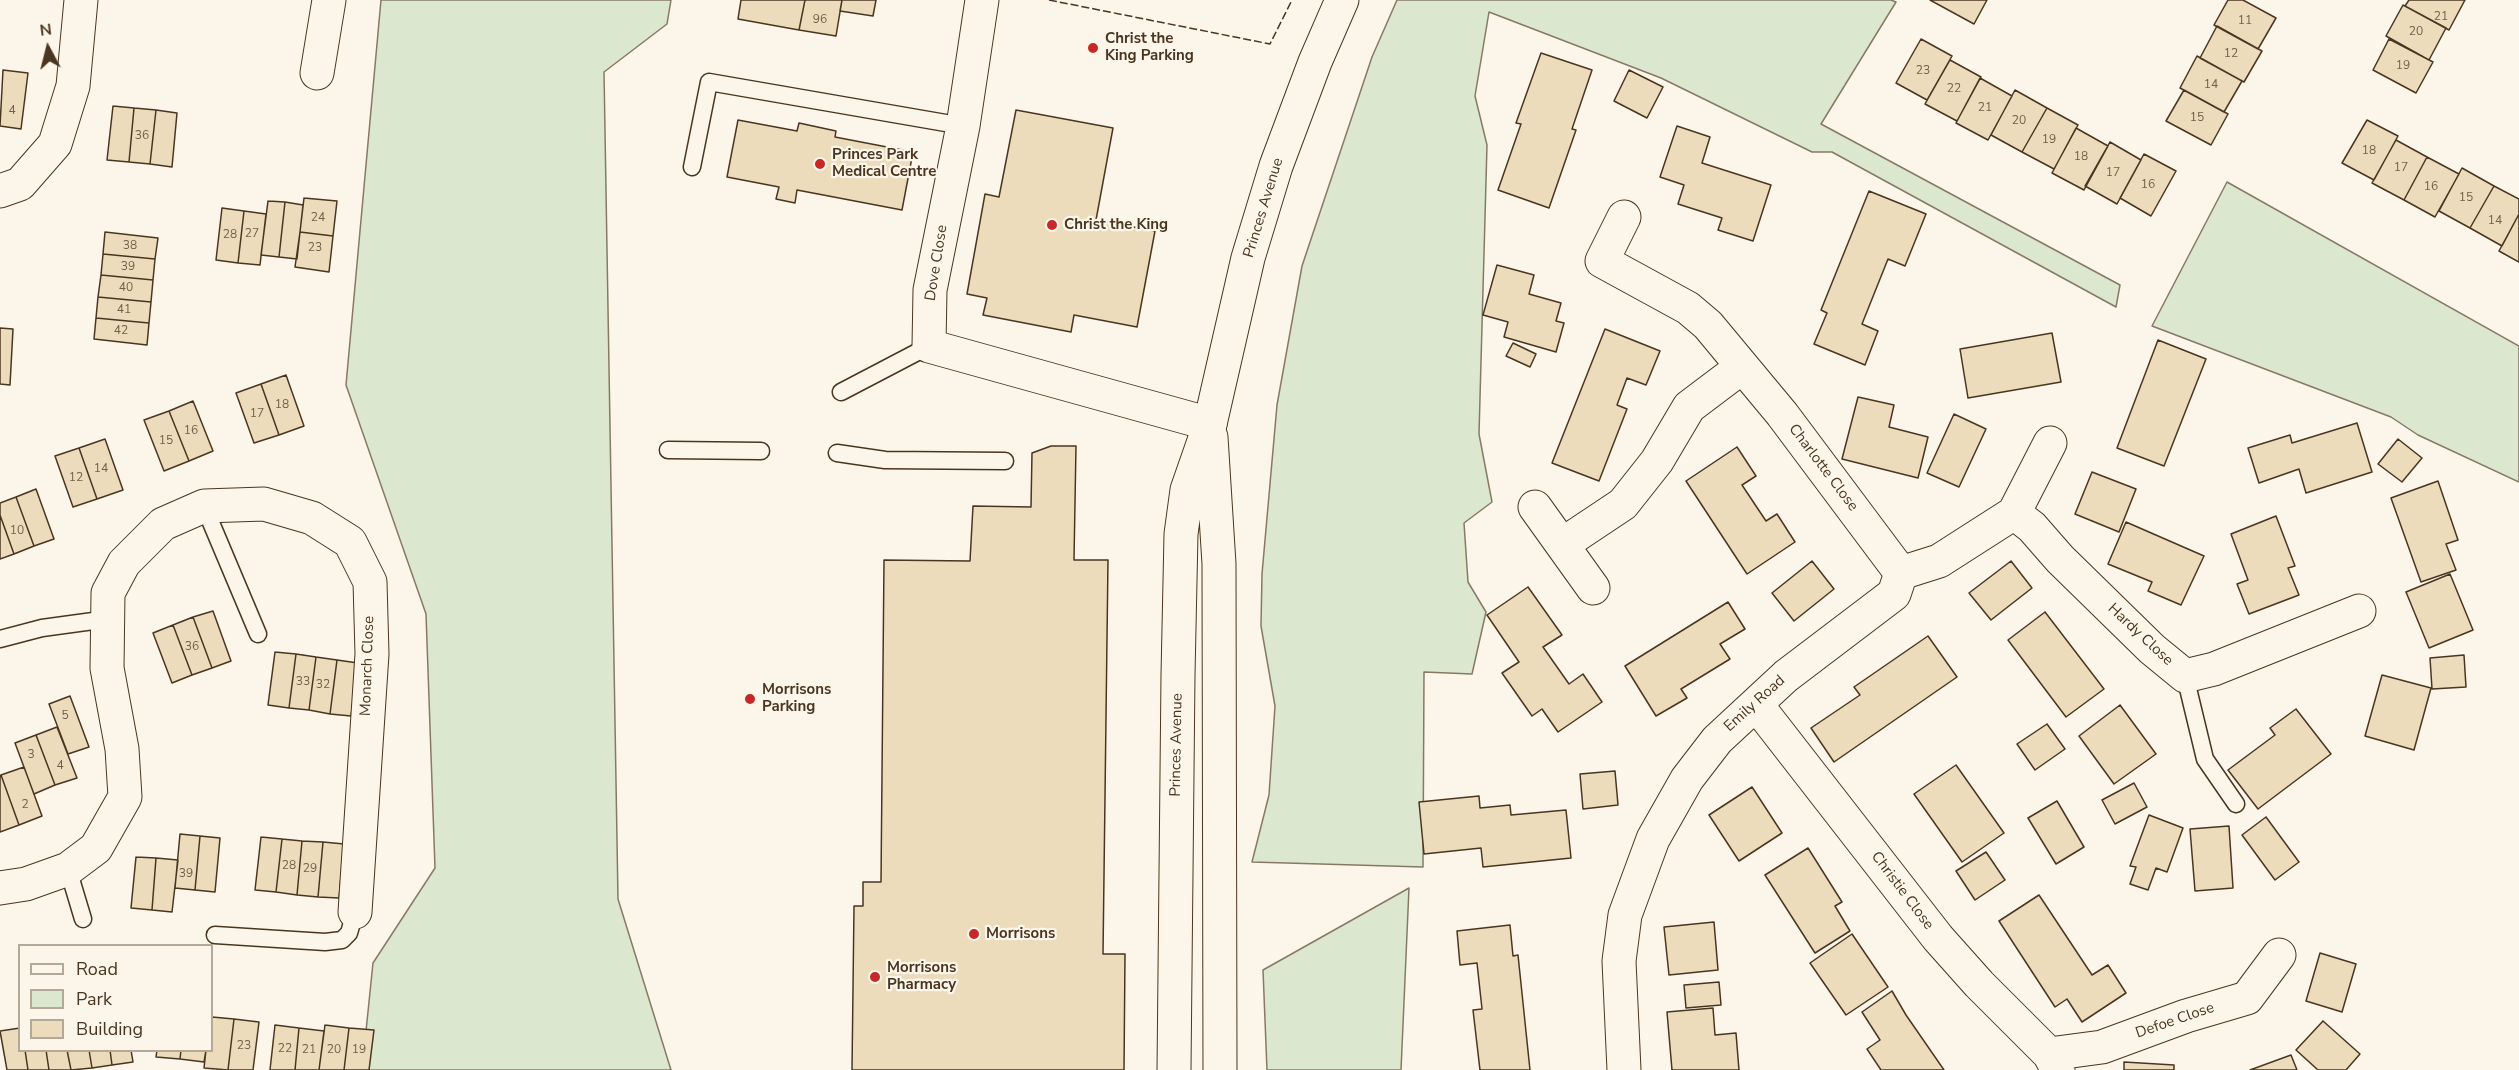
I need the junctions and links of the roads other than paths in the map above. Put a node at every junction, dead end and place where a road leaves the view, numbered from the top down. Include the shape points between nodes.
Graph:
1 (81, 0) edge
2 (329, 0) edge
3 (982, 0) edge
4 (1342, 0) edge
5 (317, 73) dead end
6 (963, 126) junction
7 (692, 167) dead end
8 (0, 191) edge
9 (1624, 217) dead end
10 (929, 346) junction
11 (1742, 367) junction
12 (841, 392) dead end
13 (1210, 424) junction
14 (2050, 443) dead end
15 (668, 450) dead end
16 (760, 451) dead end
17 (837, 453) dead end
18 (1005, 460) dead end
19 (204, 506) junction
20 (1535, 507) dead end
21 (2014, 513) junction
22 (1563, 544) junction
23 (1900, 573) junction
24 (1593, 588) dead end
25 (2359, 611) dead end
26 (108, 619) junction
27 (258, 634) dead end
28 (0, 639) edge
29 (2185, 676) junction
30 (1756, 704) junction
31 (2236, 804) dead end
32 (68, 869) junction
33 (0, 888) edge
34 (355, 912) joint
35 (84, 920) dead end
36 (215, 936) dead end
37 (2280, 955) dead end
38 (2054, 1062) edge
39 (1174, 1070) edge
40 (1220, 1070) edge
41 (1624, 1070) edge

1 - 8 street via 73,86 56,144 20,184
2 - 5 street
3 - 6 street, Dove Close
4 - 13 street, Princes Avenue via 1314,62 1276,166 1248,258
6 - 7 lane via 709,82
6 - 10 street, Dove Close via 930,290
9 - 11 street, Charlotte Close via 1602,261 1688,308 1708,325
10 - 12 lane
10 - 13 street
11 - 22 street via 1689,407 1657,461 1623,504
11 - 23 street, Charlotte Close via 1782,414
13 - 39 street, Princes Avenue via 1187,490 1181,534
13 - 40 street, Princes Avenue via 1219,564
14 - 21 street
15 - 16 lane
17 - 18 lane via 885,460
19 - 26 street, Monarch Close via 162,524 124,563 108,593
19 - 27 lane
19 - 34 street, Monarch Close via 264,504 312,518 350,542 370,582 372,654
20 - 22 street
21 - 23 street via 1939,561
21 - 29 street, Hardy Close via 2152,649
22 - 24 street
23 - 30 street, Emily Road via 1893,594 1786,676
25 - 29 street, Hardy Close via 2214,669
26 - 28 lane via 42,628
26 - 32 street, Monarch Close via 107,668 123,749 125,797 96,848
29 - 31 lane via 2205,759
30 - 38 street, Christie Close via 1938,938
30 - 41 street, Emily Road via 1717,740 1687,778 1638,875 1625,915 1618,961
32 - 33 street, Monarch Close via 26,884
32 - 35 lane
34 - 36 lane via 349,933 342,940
37 - 38 street, Defoe Close via 2247,998

